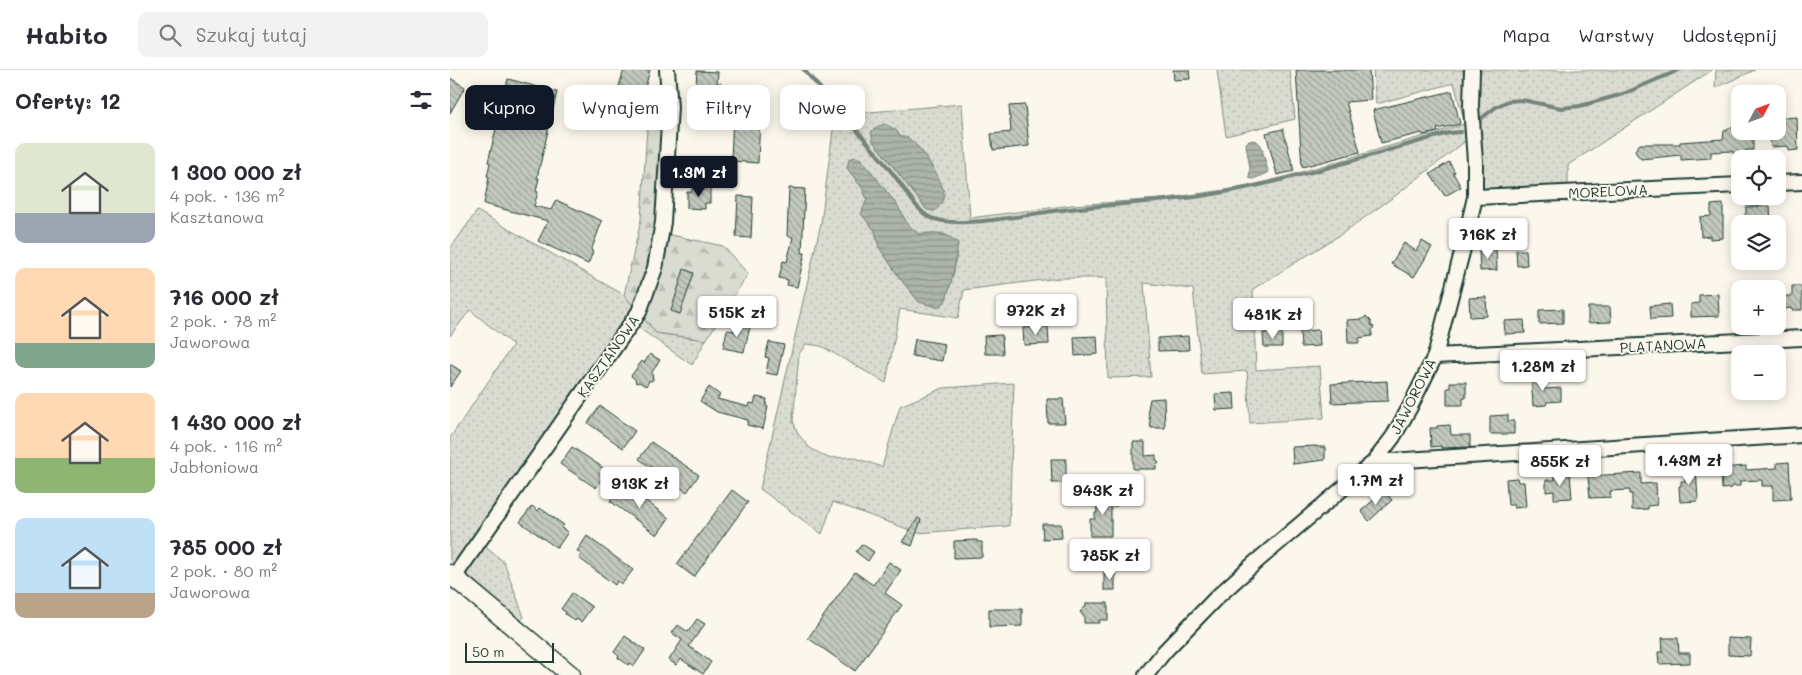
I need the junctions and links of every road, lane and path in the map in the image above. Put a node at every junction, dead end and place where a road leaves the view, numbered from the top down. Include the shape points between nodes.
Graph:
1 (667, 70) edge
2 (1472, 70) edge
3 (1802, 182) edge
4 (1786, 183) edge
5 (1731, 185) edge
6 (1475, 197) junction
7 (1802, 338) edge
8 (1435, 356) junction
9 (1802, 436) edge
10 (1374, 462) junction
11 (452, 576) edge
12 (571, 675) edge
13 (1146, 675) edge

1 - 11 street, KASZTANOWA via 670,107 663,222 655,268 639,312
2 - 6 street, JAWOROWA
3 - 4 street
5 - 6 street, MORELOWA
6 - 8 street, JAWOROWA
7 - 8 street, PLATANOWA
8 - 10 street, JAWOROWA via 1393,437
9 - 10 street
10 - 13 street, JAWOROWA via 1217,597
11 - 12 main road

